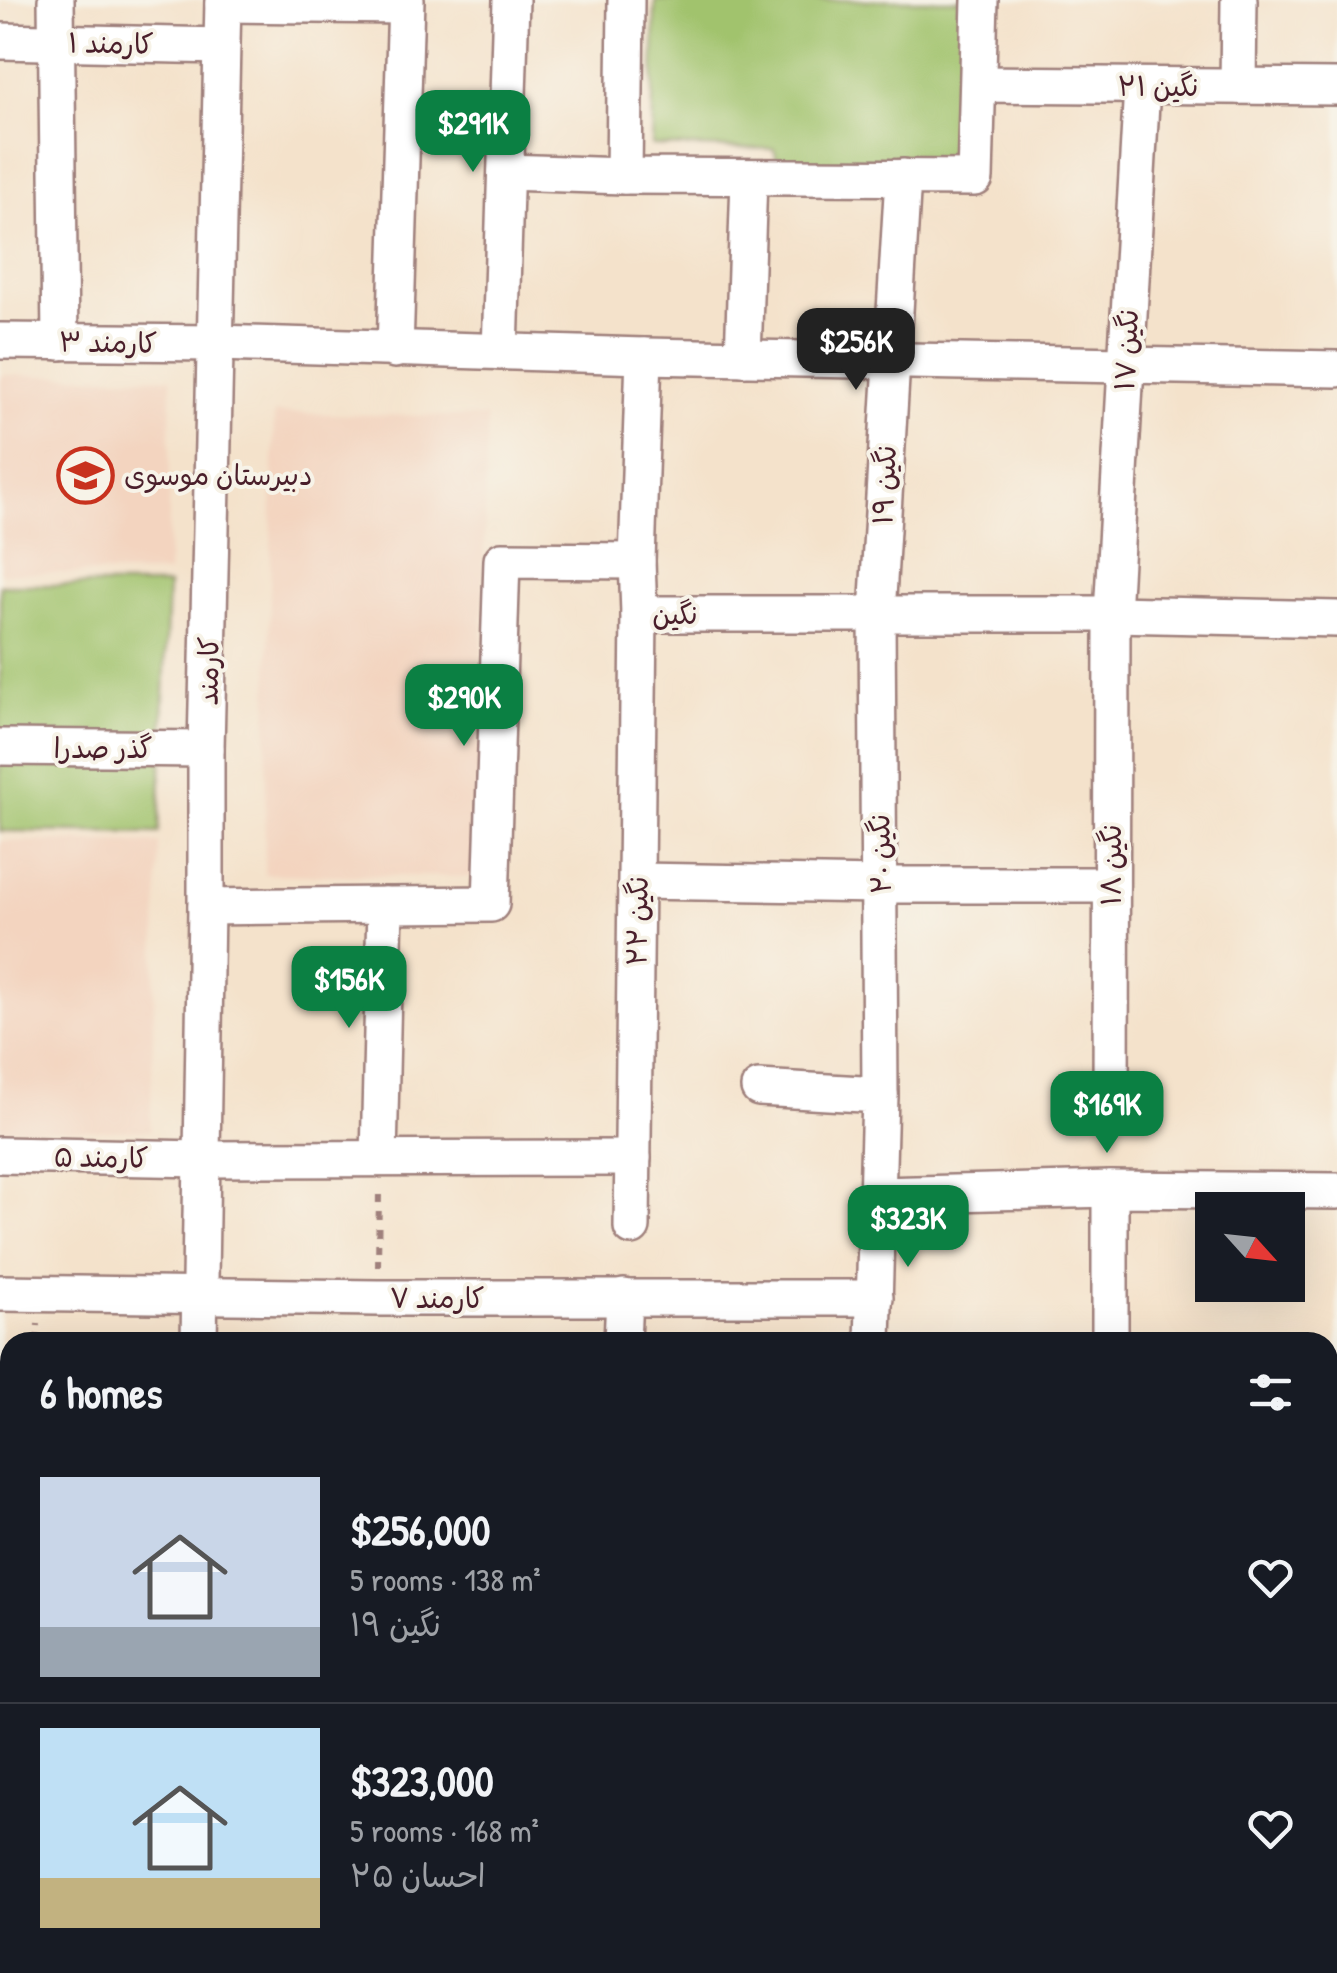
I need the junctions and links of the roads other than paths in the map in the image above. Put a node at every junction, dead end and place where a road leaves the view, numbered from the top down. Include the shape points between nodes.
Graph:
1 (56, 0) edge
2 (511, 0) edge
3 (626, 0) edge
4 (980, 0) edge
5 (1239, 0) edge
6 (223, 2) edge
7 (405, 3) edge
8 (0, 41) edge
9 (54, 42) junction
10 (222, 46) junction
11 (978, 84) junction
12 (1142, 86) junction
13 (1238, 86) junction
14 (1337, 87) edge
15 (506, 172) junction
16 (624, 176) junction
17 (749, 177) junction
18 (903, 177) junction
19 (0, 341) edge
20 (60, 342) junction
21 (216, 343) junction
22 (395, 350) junction
23 (500, 352) junction
24 (644, 356) junction
25 (743, 358) junction
26 (891, 360) junction
27 (1126, 365) junction
28 (1337, 369) edge
29 (637, 560) junction
30 (639, 614) junction
31 (877, 614) junction
32 (1112, 614) junction
33 (1337, 620) edge
34 (0, 748) edge
35 (206, 749) junction
36 (637, 881) junction
37 (880, 885) junction
38 (1111, 885) junction
39 (385, 905) junction
40 (206, 907) junction
41 (759, 1088) dead end
42 (880, 1095) junction
43 (1110, 1116) dead end
44 (0, 1154) edge
45 (379, 1158) junction
46 (633, 1158) junction
47 (202, 1159) junction
48 (1110, 1189) junction
49 (1337, 1191) edge
50 (878, 1196) junction
51 (632, 1228) dead end
52 (0, 1292) edge
53 (198, 1295) junction
54 (624, 1298) junction
55 (875, 1298) junction
56 (199, 1332) edge
57 (622, 1332) edge
58 (873, 1332) edge
59 (1110, 1332) edge

1 - 9 street
2 - 15 street
3 - 16 street
4 - 11 street
5 - 13 street
6 - 7 street
6 - 10 street, کارمند
7 - 22 street
8 - 9 street, کارمند ۱
9 - 10 street, کارمند ۱
9 - 20 street
10 - 21 street, کارمند
11 - 12 street, نگین ۲۱
11 - 18 street via 975,178
12 - 13 street, نگین ۲۱
12 - 27 street, نگین ۱۷
13 - 14 street, نگین ۲۱
15 - 16 street
15 - 23 street
16 - 17 street
17 - 18 street
17 - 25 street
18 - 26 street, نگین ۱۹
19 - 20 street, کارمند ۳
20 - 21 street, کارمند ۳
21 - 22 street
21 - 35 street, کارمند
22 - 23 street
23 - 24 street
24 - 25 street
24 - 29 street, نگین
25 - 26 street
26 - 27 street
26 - 31 street, نگین ۱۹
27 - 28 street
27 - 32 street, نگین ۱۷
29 - 30 street, نگین
29 - 39 street via 502,560 491,904
30 - 31 street, نگین
30 - 36 street, نگین ۲۲
31 - 32 street, نگین
31 - 37 street, نگین ۲۰
32 - 33 street, نگین
32 - 38 street, نگین ۱۸
34 - 35 street, گذر صدرا
35 - 40 street, کارمند
36 - 37 street
36 - 46 street, نگین ۲۲
37 - 38 street
37 - 42 street, نگین ۲۰
38 - 43 street, نگین ۱۸
39 - 40 street
39 - 45 street
40 - 47 street, کارمند
41 - 42 street
42 - 50 street, نگین ۲۰
44 - 47 street, کارمند ۵
45 - 46 street, کارمند ۵
45 - 47 street, کارمند ۵
46 - 51 street, نگین ۲۲
47 - 53 street, کارمند
48 - 49 street
48 - 50 street
48 - 59 street
50 - 55 street, نگین ۲۰
52 - 53 street, کارمند ۷
53 - 54 street, کارمند ۷
53 - 56 street, کارمند
54 - 55 street, کارمند ۷
54 - 57 street
55 - 58 street, نگین ۲۰

